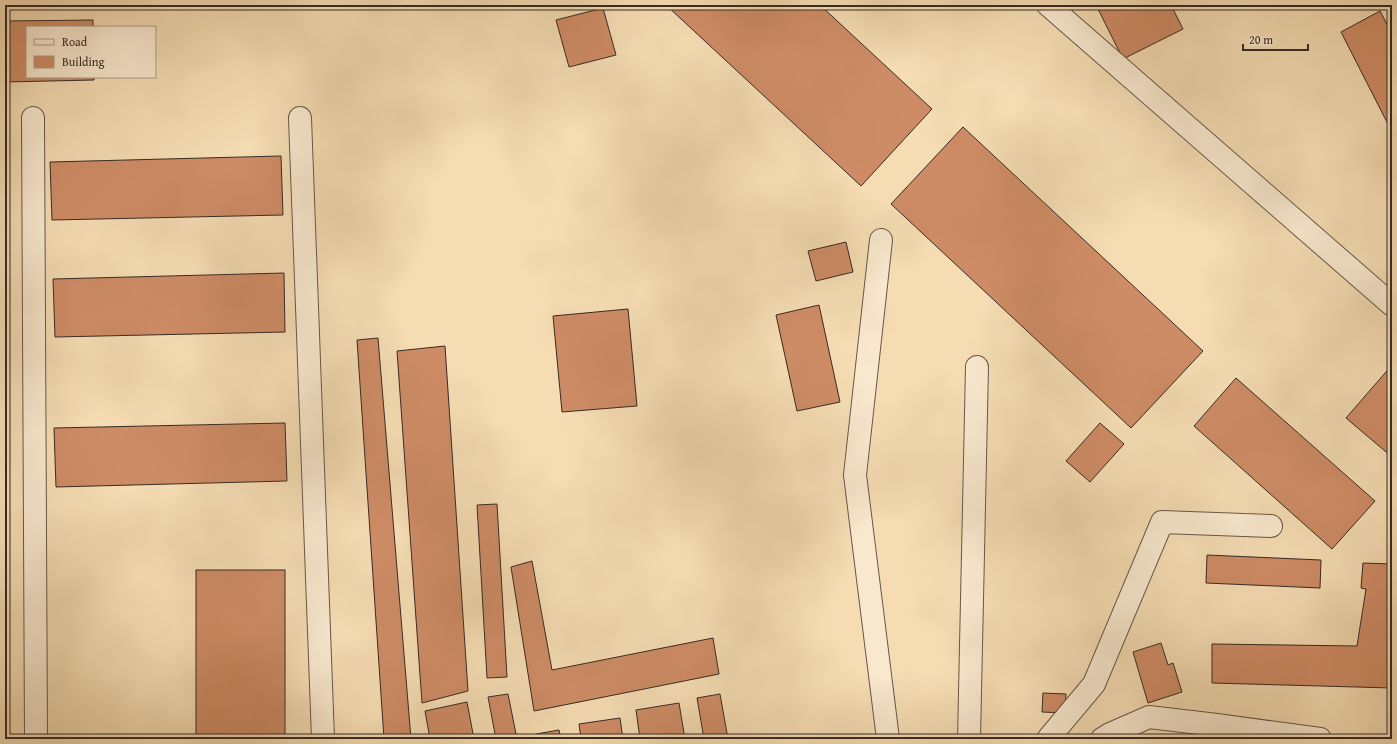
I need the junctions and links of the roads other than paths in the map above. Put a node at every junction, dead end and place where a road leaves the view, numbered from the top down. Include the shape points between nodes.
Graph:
1 (1048, 5) edge
2 (33, 118) dead end
3 (300, 118) dead end
4 (881, 240) dead end
5 (1392, 305) edge
6 (977, 367) dead end
7 (1271, 526) dead end
8 (36, 739) edge
9 (323, 739) edge
10 (888, 739) edge
11 (969, 739) edge
12 (1048, 739) edge
13 (1102, 739) edge
14 (1320, 739) edge

1 - 5 lane
2 - 8 lane
3 - 9 lane
4 - 10 lane via 854,475
6 - 11 lane
7 - 12 lane via 1162,522 1094,684
13 - 14 lane via 1149,717

